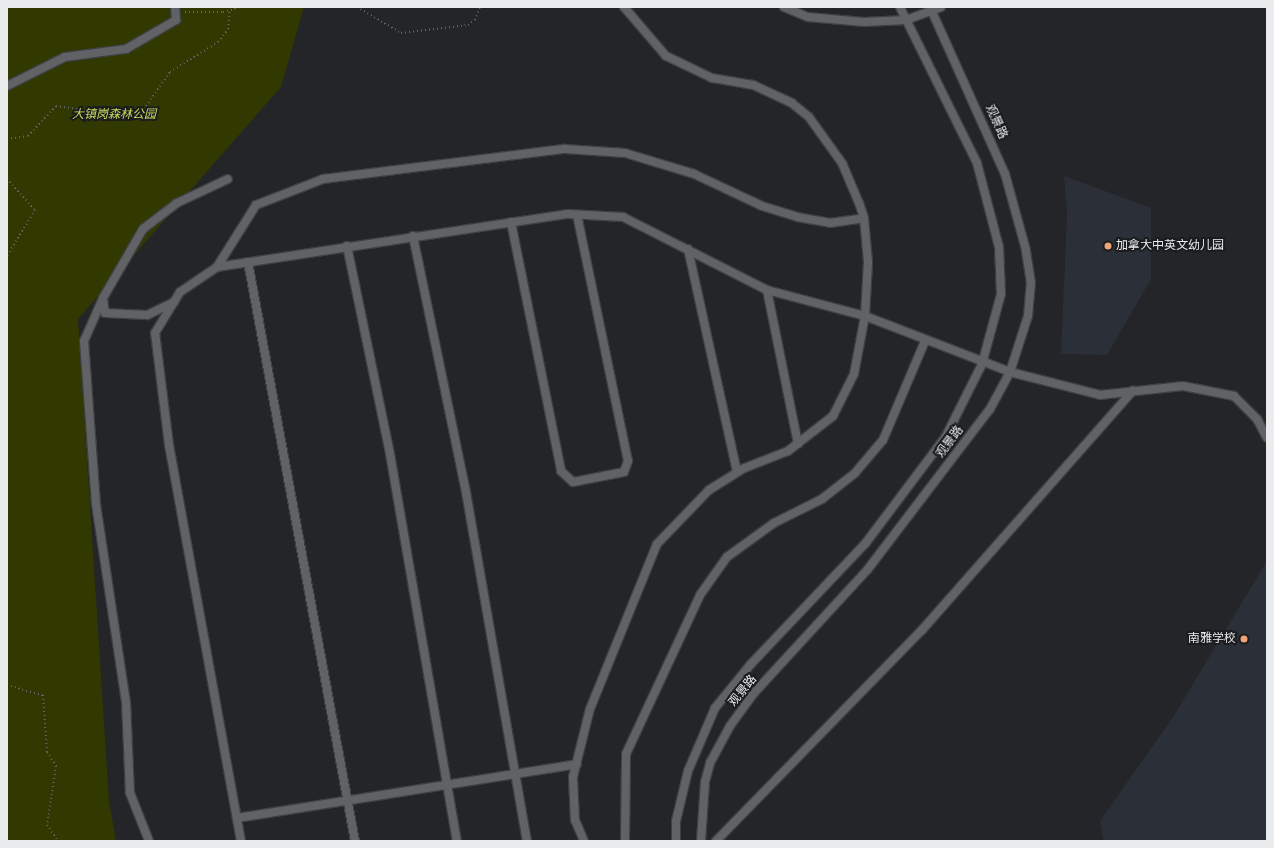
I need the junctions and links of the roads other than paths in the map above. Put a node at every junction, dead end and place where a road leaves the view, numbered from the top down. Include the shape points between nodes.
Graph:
1 (624, 7) edge
2 (784, 7) edge
3 (900, 7) edge
4 (941, 7) edge
5 (175, 9) edge
6 (931, 9) edge
7 (906, 20) junction
8 (7, 86) edge
9 (228, 179) dead end
10 (577, 215) junction
11 (864, 218) junction
12 (511, 222) junction
13 (413, 236) junction
14 (347, 246) junction
15 (688, 249) junction
16 (248, 262) junction
17 (217, 267) junction
18 (767, 290) junction
19 (103, 298) junction
20 (174, 302) junction
21 (865, 316) junction
22 (925, 341) junction
23 (982, 364) junction
24 (1010, 372) junction
25 (1133, 391) junction
26 (1267, 438) edge
27 (798, 444) junction
28 (737, 472) junction
29 (577, 764) junction
30 (514, 774) junction
31 (446, 785) junction
32 (348, 800) junction
33 (237, 818) junction
34 (149, 841) edge
35 (241, 841) edge
36 (355, 841) edge
37 (457, 841) edge
38 (527, 841) edge
39 (584, 841) edge
40 (625, 841) edge
41 (676, 841) edge
42 (701, 841) edge
43 (716, 841) edge

1 - 11 street via 666,56 712,78 753,85 792,103 809,117 842,163
2 - 7 street via 808,16 864,22
3 - 7 street, 观景路
4 - 6 street
5 - 8 street via 176,20 126,49 65,57
6 - 7 street
6 - 24 street, 观景路 via 990,136 1018,217 1030,298 1028,316
7 - 23 street, 观景路 via 977,163 994,219 1001,294
9 - 19 street via 177,203 142,229
10 - 12 street
10 - 12 street via 628,461 624,472 573,482 560,471
10 - 15 street via 623,217
11 - 17 street via 830,223 797,217 762,206 694,174 625,153 565,148 323,179 256,205
11 - 21 street via 868,262
12 - 13 street
13 - 14 street
13 - 30 street via 466,492
14 - 16 street
14 - 31 street via 390,454
15 - 18 street
15 - 28 street
16 - 17 street
16 - 32 street
17 - 20 street via 180,292
18 - 21 street
18 - 27 street
19 - 20 street via 105,312 147,315
19 - 34 street via 84,341 96,504 126,702 130,793
20 - 33 street via 155,333 158,359 169,445
21 - 22 street
21 - 27 street via 854,374 833,416
22 - 23 street
22 - 40 street via 883,440 855,473 822,499 774,523 727,557 700,595 626,754
23 - 24 street
23 - 41 street, 观景路 via 946,436 914,481 865,544 750,664 716,708 688,771 676,821
24 - 25 street via 1100,394
24 - 42 street, 观景路 via 990,409 868,569 754,694 730,726 710,763 705,782
25 - 26 street via 1183,386 1234,396 1257,419
25 - 43 street via 922,630
27 - 28 street
28 - 29 street via 709,490 657,544 590,709
29 - 30 street
29 - 39 street via 574,778 575,820
30 - 31 street
30 - 38 street
31 - 32 street
31 - 37 street
32 - 33 street
32 - 36 street
33 - 35 street

